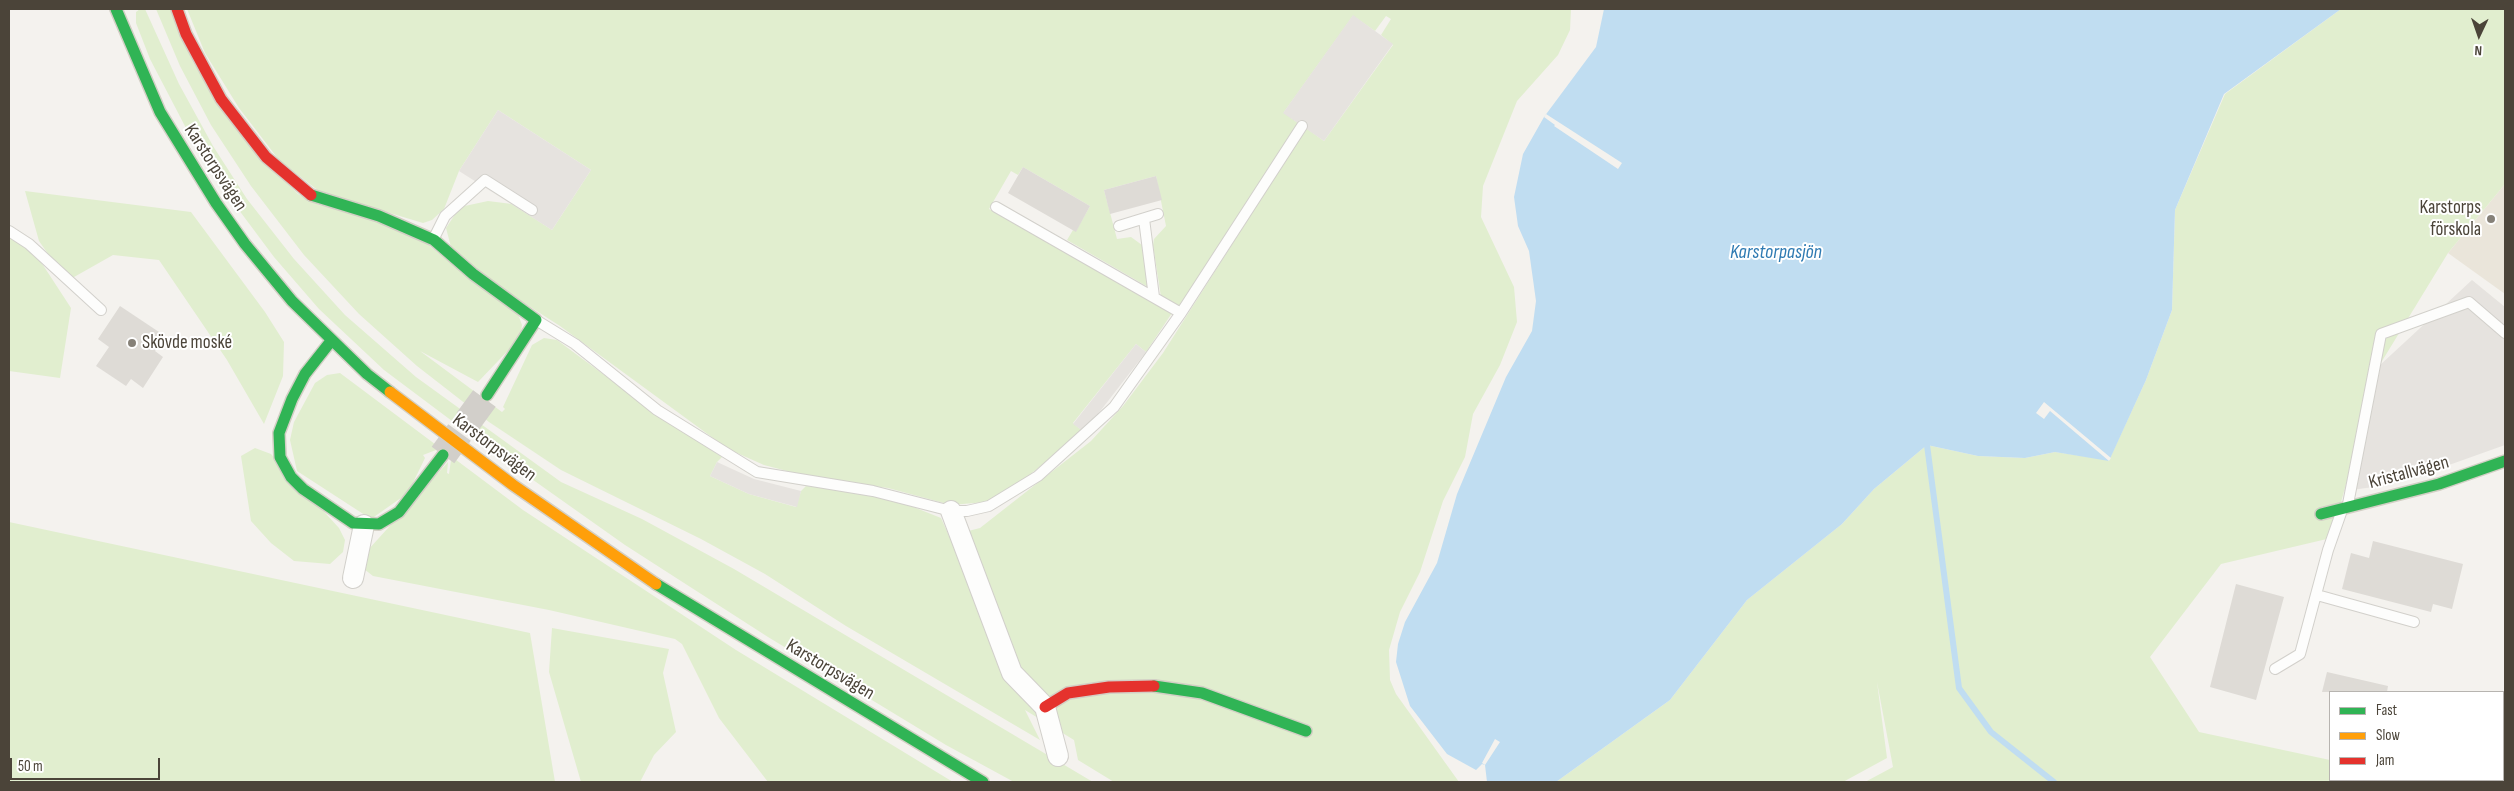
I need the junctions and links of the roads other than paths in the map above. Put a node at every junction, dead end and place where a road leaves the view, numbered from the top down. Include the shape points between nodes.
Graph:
1 (116, 9) edge
2 (176, 9) edge
3 (1302, 126) dead end
4 (996, 207) dead end
5 (532, 210) dead end
6 (1158, 214) dead end
7 (1144, 218) junction
8 (1120, 226) dead end
9 (9, 231) edge
10 (434, 240) junction
11 (1154, 297) junction
12 (101, 310) dead end
13 (1181, 313) junction
14 (536, 320) junction
15 (2505, 333) edge
16 (331, 341) junction
17 (487, 395) tunnel mouth
18 (444, 455) tunnel mouth
19 (2505, 461) edge
20 (2345, 509) junction
21 (951, 512) junction
22 (2321, 514) dead end
23 (364, 525) junction
24 (353, 578) dead end
25 (2317, 595) junction
26 (2414, 622) dead end
27 (2275, 669) dead end
28 (1045, 707) junction
29 (1306, 731) dead end
30 (1058, 756) dead end
31 (983, 782) edge

1 - 16 street, Karstorpsvägen via 160,112 216,203 292,301
2 - 10 street via 221,99 266,157 312,196 379,216
3 - 13 lane
4 - 11 lane
5 - 10 lane via 485,180 446,216
6 - 7 lane
7 - 8 lane
7 - 11 lane
9 - 12 lane via 29,244
10 - 14 street via 473,274
11 - 13 lane
13 - 21 lane via 1114,407 1062,457 1016,491 989,506
14 - 17 street
14 - 21 lane via 575,344 657,410 752,470 767,476 873,491
15 - 20 lane via 2469,302 2381,334
16 - 23 street via 305,374 292,399 279,433 280,457 291,477 303,488 343,517
16 - 31 street, Karstorpsvägen via 380,384 513,485 677,599
18 - 23 street via 399,512 378,524
19 - 20 street, Kristallvägen via 2439,484
20 - 22 street, Kristallvägen
20 - 25 lane via 2328,550
21 - 28 street via 1012,674
23 - 24 street
25 - 26 lane
25 - 27 lane via 2300,654
28 - 29 street via 1068,693 1109,687 1162,686 1202,693
28 - 30 street

